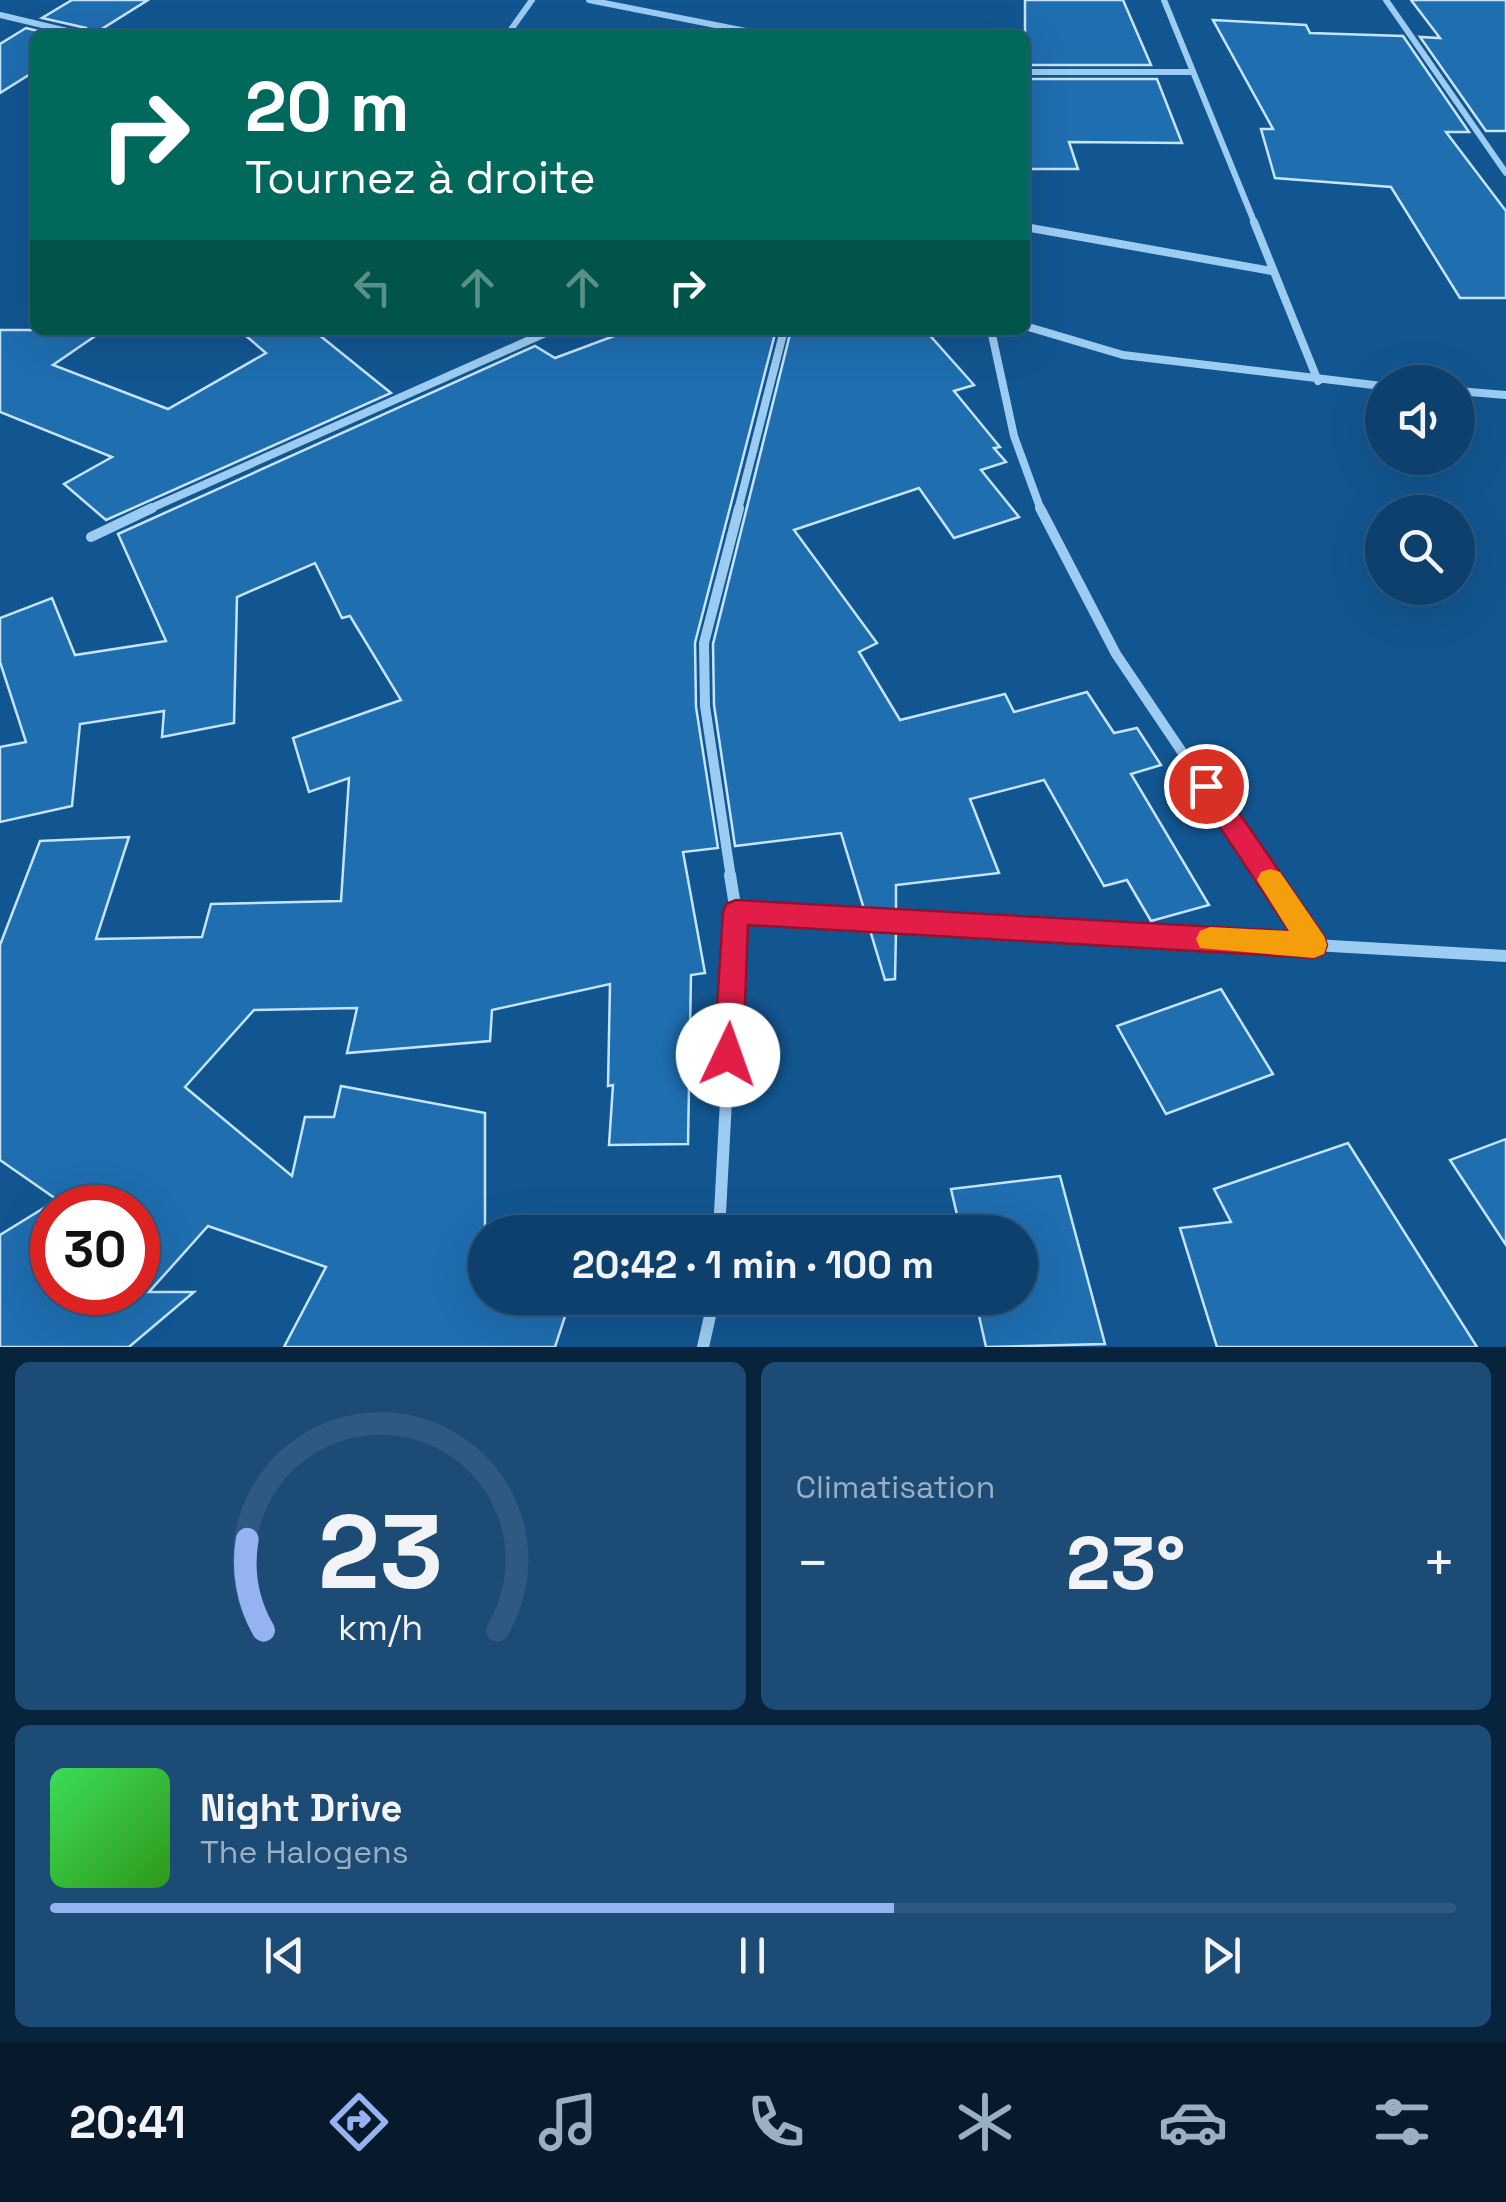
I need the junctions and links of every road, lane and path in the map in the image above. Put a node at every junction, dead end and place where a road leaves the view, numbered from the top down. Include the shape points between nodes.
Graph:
1 (532, 0) edge
2 (588, 0) edge
3 (1164, 0) edge
4 (1386, 0) edge
5 (2, 17) edge
6 (61, 30) edge
7 (511, 30) edge
8 (741, 30) edge
9 (1030, 72) edge
10 (1190, 72) junction
11 (1506, 173) edge
12 (1030, 228) edge
13 (1272, 271) junction
14 (1030, 327) edge
15 (540, 335) edge
16 (783, 335) edge
17 (992, 335) edge
18 (1318, 381) junction
19 (1365, 385) edge
20 (1475, 392) edge
21 (1506, 395) edge
22 (91, 536) dead end
23 (736, 912) junction
24 (1314, 945) junction
25 (1506, 956) edge
26 (720, 1215) edge
27 (710, 1315) edge
28 (703, 1347) edge

1 - 7 street
2 - 8 street
3 - 10 street
4 - 11 street
5 - 6 street
9 - 10 street
10 - 13 street
12 - 13 street
13 - 18 street
14 - 18 street via 1123,354
15 - 22 street
16 - 23 street via 704,642 705,706
17 - 24 street via 1024,470 1065,558 1120,658
18 - 19 street
20 - 21 street
23 - 24 street
23 - 26 street
24 - 25 street
27 - 28 street

